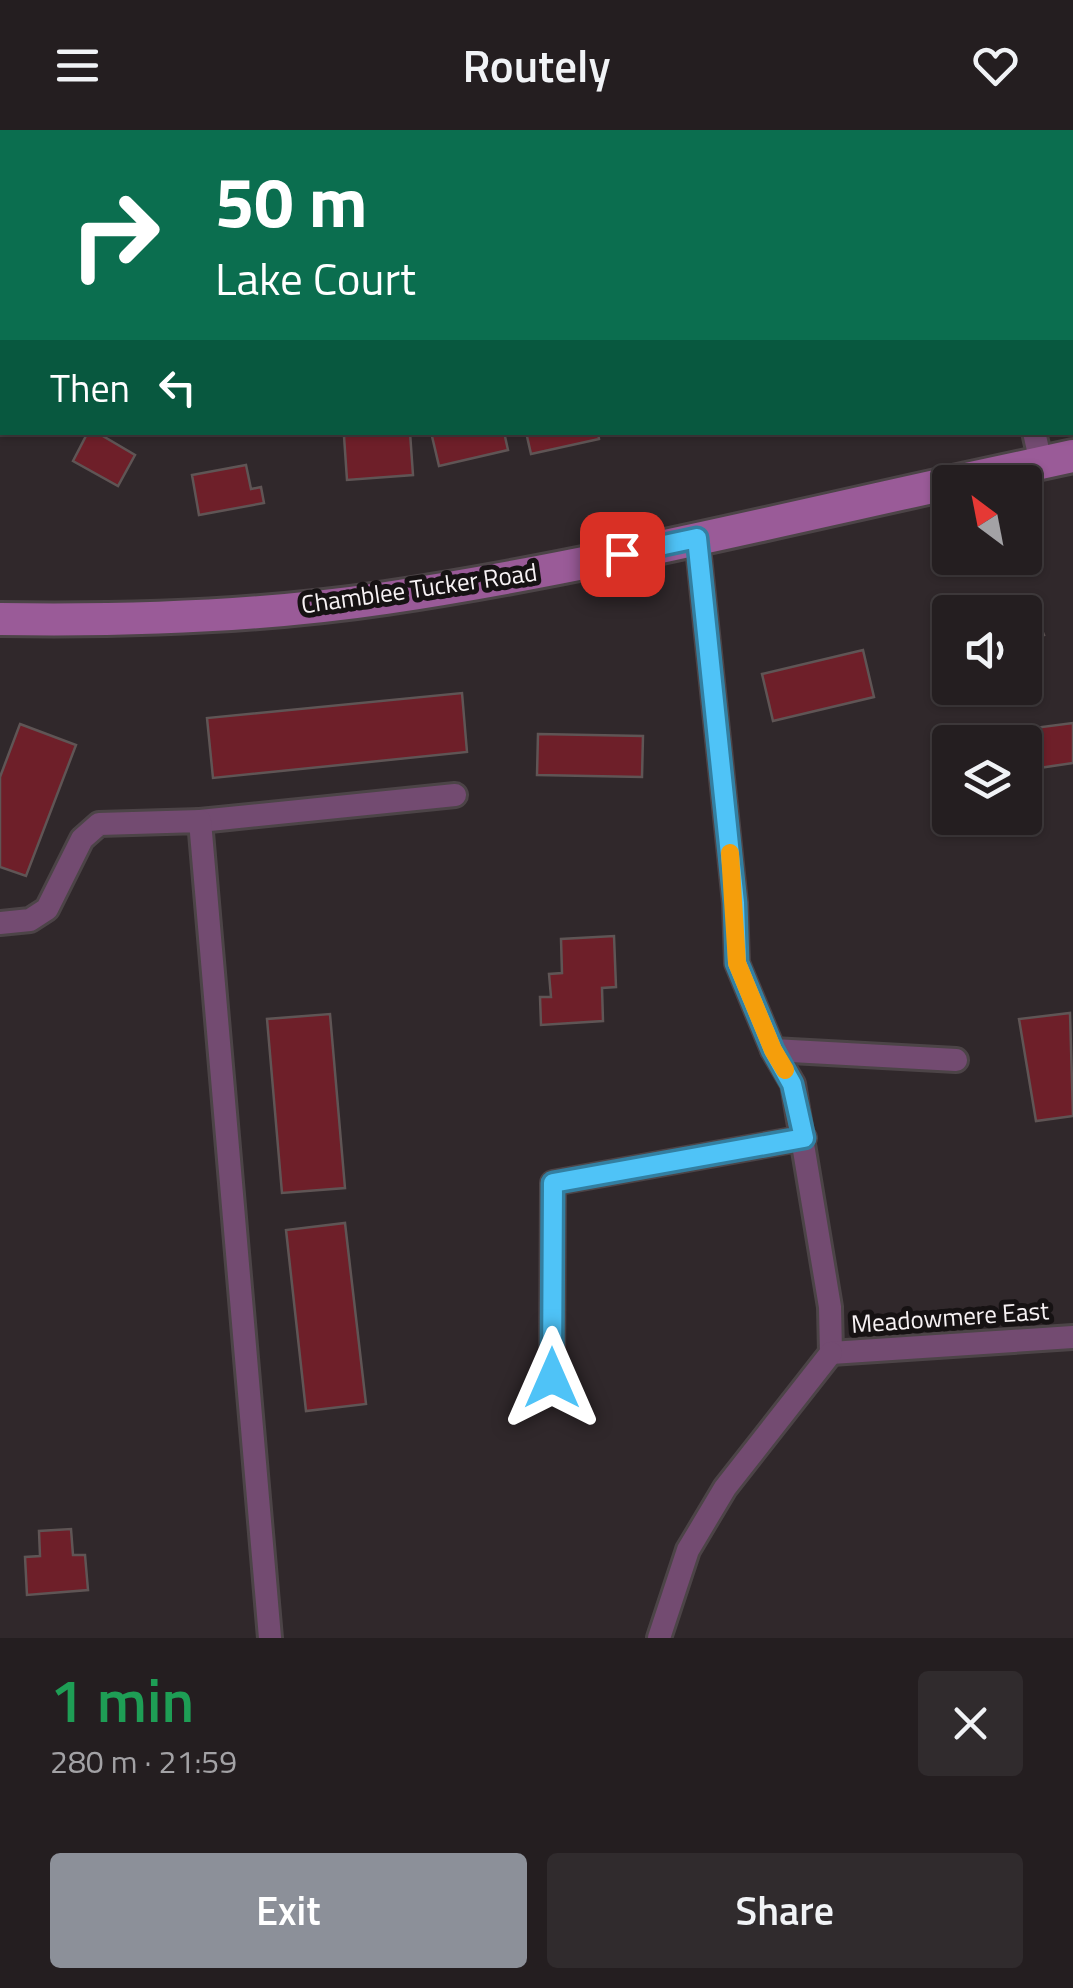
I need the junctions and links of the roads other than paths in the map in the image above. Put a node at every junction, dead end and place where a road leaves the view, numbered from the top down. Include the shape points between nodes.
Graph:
1 (1037, 448) edge
2 (1073, 456) edge
3 (995, 465) edge
4 (932, 487) edge
5 (697, 538) junction
6 (0, 619) edge
7 (455, 795) dead end
8 (200, 821) junction
9 (4, 917) edge
10 (773, 1050) junction
11 (956, 1060) dead end
12 (804, 1138) junction
13 (1073, 1337) edge
14 (831, 1353) junction
15 (552, 1378) dead end
16 (270, 1638) edge
17 (659, 1638) edge

1 - 2 main road, Chamblee Tucker Road
1 - 3 main road, Chamblee Tucker Road
4 - 5 main road, Chamblee Tucker Road
5 - 6 main road, Chamblee Tucker Road via 382,599 140,621
5 - 10 street via 737,963
7 - 8 street
8 - 9 street via 99,824 82,839 47,909 30,920
8 - 16 street
10 - 11 street
10 - 12 street via 792,1084
12 - 14 street
12 - 15 street via 553,1183
13 - 14 street, Meadowmere East
14 - 17 street via 725,1488 688,1550

